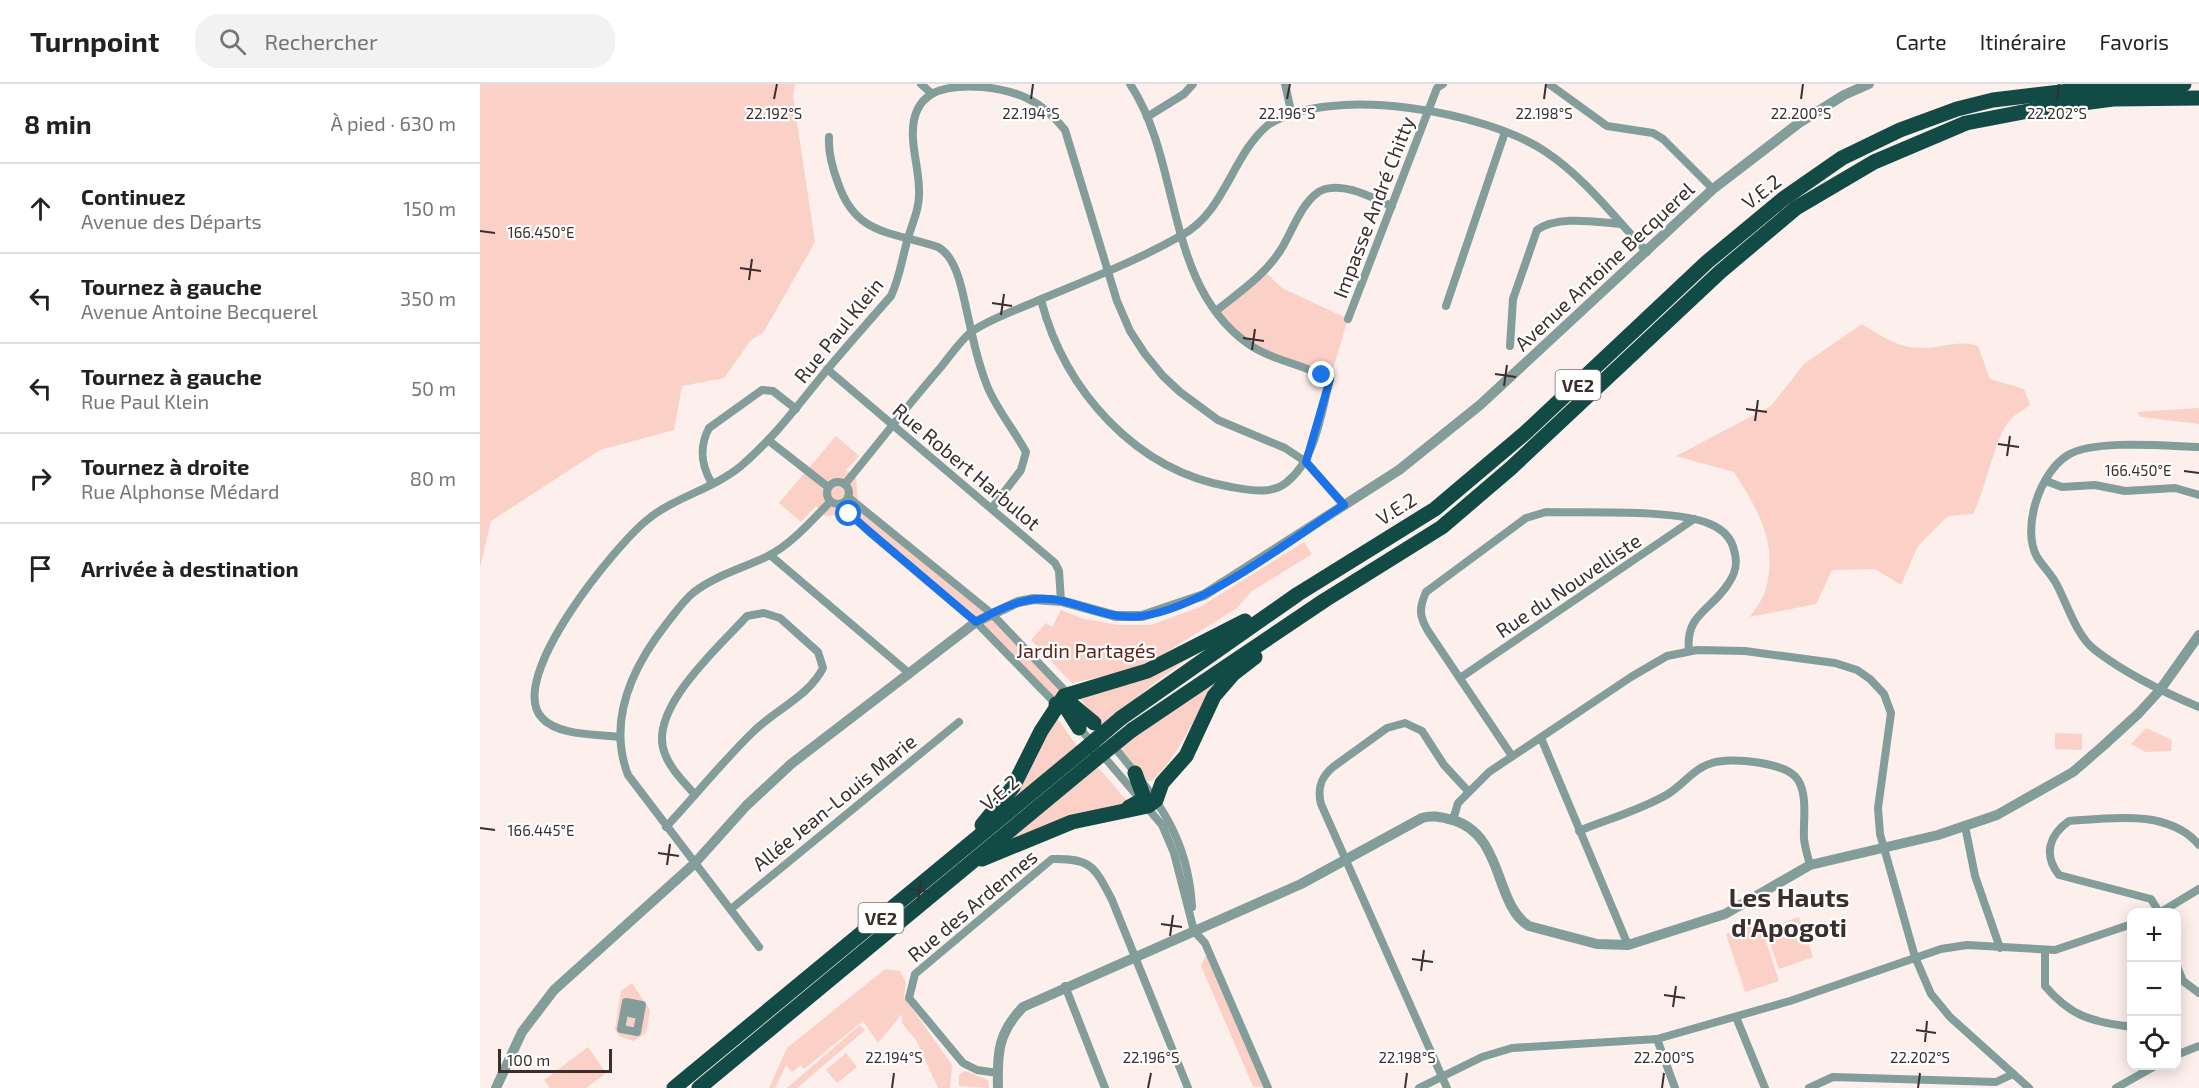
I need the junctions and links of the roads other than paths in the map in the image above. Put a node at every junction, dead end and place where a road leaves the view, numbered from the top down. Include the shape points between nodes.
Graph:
1 (921, 84) edge
2 (1130, 84) edge
3 (1193, 84) edge
4 (1285, 84) edge
5 (1443, 84) edge
6 (1549, 84) edge
7 (1869, 84) edge
8 (2184, 84) edge
9 (930, 92) junction
10 (2197, 98) edge
11 (1429, 107) junction
12 (1291, 111) junction
13 (1147, 117) junction
14 (1505, 132) junction
15 (829, 137) dead end
16 (1713, 189) junction
17 (1392, 206) junction
18 (1621, 224) junction
19 (1182, 236) junction
20 (908, 237) junction
21 (1647, 252) junction
22 (1109, 271) junction
23 (1041, 300) junction
24 (1446, 306) dead end
25 (1216, 311) junction
26 (1348, 319) dead end
27 (970, 333) junction
28 (1510, 346) dead end
29 (827, 369) junction
30 (796, 409) junction
31 (893, 425) junction
32 (768, 440) junction
33 (2199, 447) edge
34 (1306, 462) junction
35 (2046, 481) junction
36 (711, 482) junction
37 (845, 484) junction
38 (828, 487) junction
39 (2199, 495) edge
40 (848, 497) junction
41 (830, 502) junction
42 (840, 504) junction
43 (1344, 505) junction
44 (992, 508) junction
45 (1694, 519) junction
46 (770, 555) junction
47 (1298, 594) junction
48 (1324, 600) junction
49 (1061, 601) junction
50 (991, 613) junction
51 (976, 622) junction
52 (2199, 635) edge
53 (1689, 651) junction
54 (910, 674) junction
55 (1460, 678) junction
56 (2160, 690) junction
57 (1064, 700) junction
58 (2199, 707) edge
59 (958, 722) dead end
60 (1094, 723) joint
61 (1079, 728) joint
62 (620, 737) junction
63 (1541, 738) junction
64 (1091, 753) junction
65 (1512, 756) junction
66 (1131, 778) junction
67 (1468, 791) junction
68 (695, 795) junction
69 (1148, 798) junction
70 (1453, 820) junction
71 (1965, 826) junction
72 (666, 828) junction
73 (1579, 831) junction
74 (2199, 845) edge
75 (1883, 847) junction
76 (962, 860) junction
77 (1347, 861) junction
78 (694, 864) junction
79 (1810, 865) junction
80 (2199, 889) edge
81 (2157, 908) edge
82 (2167, 908) edge
83 (731, 909) junction
84 (2127, 926) edge
85 (1194, 931) junction
86 (1628, 945) junction
87 (759, 947) dead end
88 (2000, 948) junction
89 (2044, 951) junction
90 (1136, 957) junction
91 (1915, 957) junction
92 (2181, 976) edge
93 (1065, 986) junction
94 (2199, 993) edge
95 (1736, 1017) junction
96 (2127, 1026) edge
97 (1657, 1039) junction
98 (2199, 1046) edge
99 (2181, 1053) edge
100 (2147, 1070) edge
101 (998, 1073) junction
102 (2013, 1074) junction
103 (1443, 1078) junction
104 (496, 1088) edge
105 (674, 1088) edge
106 (699, 1088) edge
107 (998, 1088) edge
108 (1105, 1088) edge
109 (1188, 1088) edge
110 (1268, 1088) edge
111 (1419, 1088) edge
112 (1447, 1088) edge
113 (1675, 1088) edge
114 (1765, 1088) edge
115 (1809, 1088) edge
116 (2029, 1088) edge
117 (2116, 1088) edge

1 - 9 street
2 - 13 street
3 - 13 street
4 - 12 street
5 - 11 street, Impasse André Chitty via 1437,88
6 - 16 street via 1607,126 1653,133 1663,139
7 - 16 street, Avenue Antoine Becquerel via 1799,123
8 - 47 highway, V.E.2 / VE2 via 2120,85 1993,100 1957,109 1865,145 1783,200 1707,262 1525,434 1435,509
9 - 20 street, Rue Paul Klein via 914,117 920,189 916,218
9 - 22 street via 952,86 996,89 1024,95 1048,110 1065,130
10 - 48 highway, V.E.2 / VE2 via 2113,99 1966,123 1874,162 1796,208 1720,272 1520,460 1442,527
11 - 12 street via 1337,99
11 - 14 street
11 - 17 street, Impasse André Chitty
12 - 19 street via 1258,134 1215,204
13 - 19 street
14 - 18 street via 1550,154
14 - 24 street
15 - 20 street via 833,168 853,215 876,229
16 - 21 street, Avenue Antoine Becquerel
17 - 25 street via 1346,189 1318,191 1264,271
17 - 26 street, Impasse André Chitty
18 - 21 street
18 - 28 street via 1564,222 1537,230 1512,299
19 - 22 street
19 - 25 street via 1195,275
20 - 27 street via 946,252 960,282
20 - 29 street, Rue Paul Klein via 891,296
21 - 43 street, Avenue Antoine Becquerel via 1480,405 1399,470
22 - 23 street
22 - 34 street via 1130,331 1163,376 1218,420 1285,448
23 - 27 street
23 - 34 street via 1052,334 1098,410 1125,439 1160,462 1196,479 1255,491 1287,483
25 - 34 street via 1236,334 1260,351 1330,379
27 - 31 street
27 - 44 street via 988,389 1026,452 1022,471
29 - 30 street, Rue Paul Klein
29 - 31 street, Rue Robert Harbulot
30 - 32 street, Rue Paul Klein
30 - 36 street via 773,391 762,390 709,428 704,437 702,465
31 - 37 street
31 - 44 street, Rue Robert Harbulot
32 - 36 street, Rue Paul Klein via 740,466
32 - 38 street
33 - 35 street via 2095,447 2068,455
34 - 43 street
35 - 39 street via 2062,487 2095,485 2125,491 2175,488
35 - 56 street via 2031,519 2030,532 2037,557 2055,579 2088,643
36 - 62 street, Rue Paul Klein via 668,505 633,531 590,582 543,659 535,707 542,718 553,726
37 - 38 street via 838,482
37 - 40 street
38 - 41 street
40 - 42 street
40 - 50 street
41 - 42 street
41 - 46 street
42 - 51 street
43 - 49 street, Avenue Antoine Becquerel via 1204,595 1169,608 1142,616 1116,616
44 - 49 street, Rue Robert Harbulot via 1055,563
45 - 53 street via 1726,534 1737,567 1728,585 1693,620 1687,634
45 - 55 street, Rue du Nouvelliste
45 - 55 street via 1546,512 1526,518 1426,592 1420,606 1421,619
46 - 54 street
46 - 62 street via 709,582 685,600 635,671 624,700
47 - 57 highway via 1147,671
47 - 64 highway, V.E.2 / VE2, bridge via 1121,718
48 - 64 highway, V.E.2 / VE2, bridge via 1132,730
48 - 69 highway via 1233,674 1214,696 1186,756
49 - 50 street, Avenue Antoine Becquerel via 1018,602
50 - 51 street, Avenue Antoine Becquerel
50 - 57 street
51 - 54 street, Avenue Antoine Becquerel
51 - 57 street
52 - 56 street
53 - 63 street via 1666,656 1640,671
53 - 75 street via 1745,651 1836,663 1870,679 1884,694 1891,713 1878,808
54 - 78 street, Avenue Antoine Becquerel via 790,764
55 - 65 street
56 - 58 street
56 - 71 street via 2073,772 1997,815
57 - 60 highway
57 - 61 highway
57 - 76 highway via 1013,787
59 - 83 street, Allée Jean-Louis Marie
60 - 66 street
61 - 66 street
62 - 72 street via 628,775
63 - 65 street
63 - 73 street
64 - 76 highway, V.E.2 / VE2
65 - 67 street
66 - 69 highway
67 - 70 street via 1458,803
67 - 77 street via 1444,765 1422,731 1405,723 1387,728 1326,774 1319,788 1321,804
68 - 68 street via 753,732 816,681 823,668 818,652 780,618 764,613 747,616 671,702 662,736 664,753
68 - 72 street
69 - 76 highway via 1124,810 1071,822
69 - 85 street via 1174,853
70 - 77 street via 1422,818
70 - 86 street via 1469,827 1483,841 1523,922 1597,944
71 - 75 street
71 - 88 street via 1975,876
72 - 78 street
73 - 79 street via 1666,794 1708,764 1724,760 1776,766 1789,771 1803,790 1804,842
73 - 86 street
74 - 81 street via 2173,824 2155,820 2069,821 2059,827 2049,852 2051,865 2059,875 2151,900
75 - 79 street
75 - 91 street
76 - 105 highway, V.E.2 / VE2
76 - 106 highway, V.E.2 / VE2
77 - 85 street
77 - 103 street
78 - 83 street
78 - 104 street, Avenue Antoine Becquerel via 543,1002 522,1032
79 - 86 street via 1725,914
80 - 82 street
83 - 87 street
84 - 89 street
85 - 90 street
85 - 110 street via 1205,943
88 - 89 street
88 - 91 street via 1967,945
89 - 96 street via 2045,986 2069,1010 2091,1021
90 - 93 street
90 - 101 street, Rue des Ardennes via 1099,874 1079,858 1052,859 915,974 909,998 963,1063
90 - 109 street
91 - 95 street
91 - 102 street via 1931,994 1950,1017
92 - 94 street
93 - 101 street via 1023,1007 1009,1022 1001,1039
93 - 108 street
95 - 97 street
95 - 114 street
97 - 103 street via 1512,1048 1482,1057
97 - 113 street
98 - 99 street
100 - 117 street
101 - 107 street
102 - 115 street via 1996,1082 1833,1077
102 - 116 street
103 - 111 street
103 - 112 street

